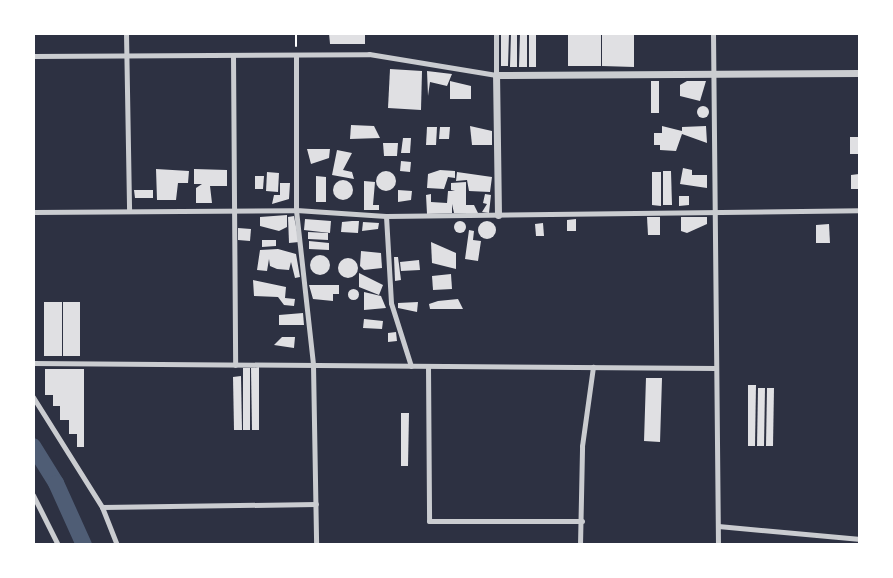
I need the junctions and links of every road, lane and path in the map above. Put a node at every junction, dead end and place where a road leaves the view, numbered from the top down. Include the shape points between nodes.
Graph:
1 (126, 33) edge
2 (296, 33) edge
3 (496, 33) edge
4 (713, 33) edge
5 (126, 54) junction
6 (233, 55) junction
7 (296, 55) junction
8 (33, 56) edge
9 (860, 73) edge
10 (496, 75) junction
11 (713, 75) junction
12 (296, 210) junction
13 (860, 210) edge
14 (129, 211) junction
15 (235, 211) junction
16 (33, 212) edge
17 (713, 213) junction
18 (498, 215) junction
19 (386, 216) junction
20 (33, 363) edge
21 (234, 365) junction
22 (313, 365) junction
23 (411, 366) junction
24 (428, 366) junction
25 (593, 367) junction
26 (716, 368) junction
27 (33, 397) edge
28 (33, 495) edge
29 (316, 504) junction
30 (102, 507) junction
31 (582, 521) junction
32 (718, 526) junction
33 (860, 539) edge
34 (58, 545) edge
35 (117, 545) edge
36 (316, 545) edge
37 (580, 545) edge
38 (718, 545) edge

1 - 5 street
2 - 7 path
3 - 10 street
4 - 11 street
5 - 6 street
5 - 8 street
5 - 14 street
6 - 7 street
6 - 15 street
7 - 10 street via 369,54
7 - 12 street
9 - 11 street
10 - 11 street
10 - 18 street
11 - 17 street
12 - 15 street
12 - 19 street
12 - 22 street
13 - 17 street
14 - 15 street
14 - 16 street
15 - 21 street
17 - 18 street
17 - 26 street
18 - 19 street
19 - 23 street via 391,303
20 - 21 street
21 - 22 street
22 - 23 street
22 - 29 street
23 - 24 street
24 - 25 street
24 - 31 street via 429,521
25 - 26 street
25 - 31 street via 582,446
26 - 32 street
27 - 30 street
28 - 34 street
29 - 30 street
29 - 36 street
30 - 35 street
31 - 37 street
32 - 33 street
32 - 38 street

